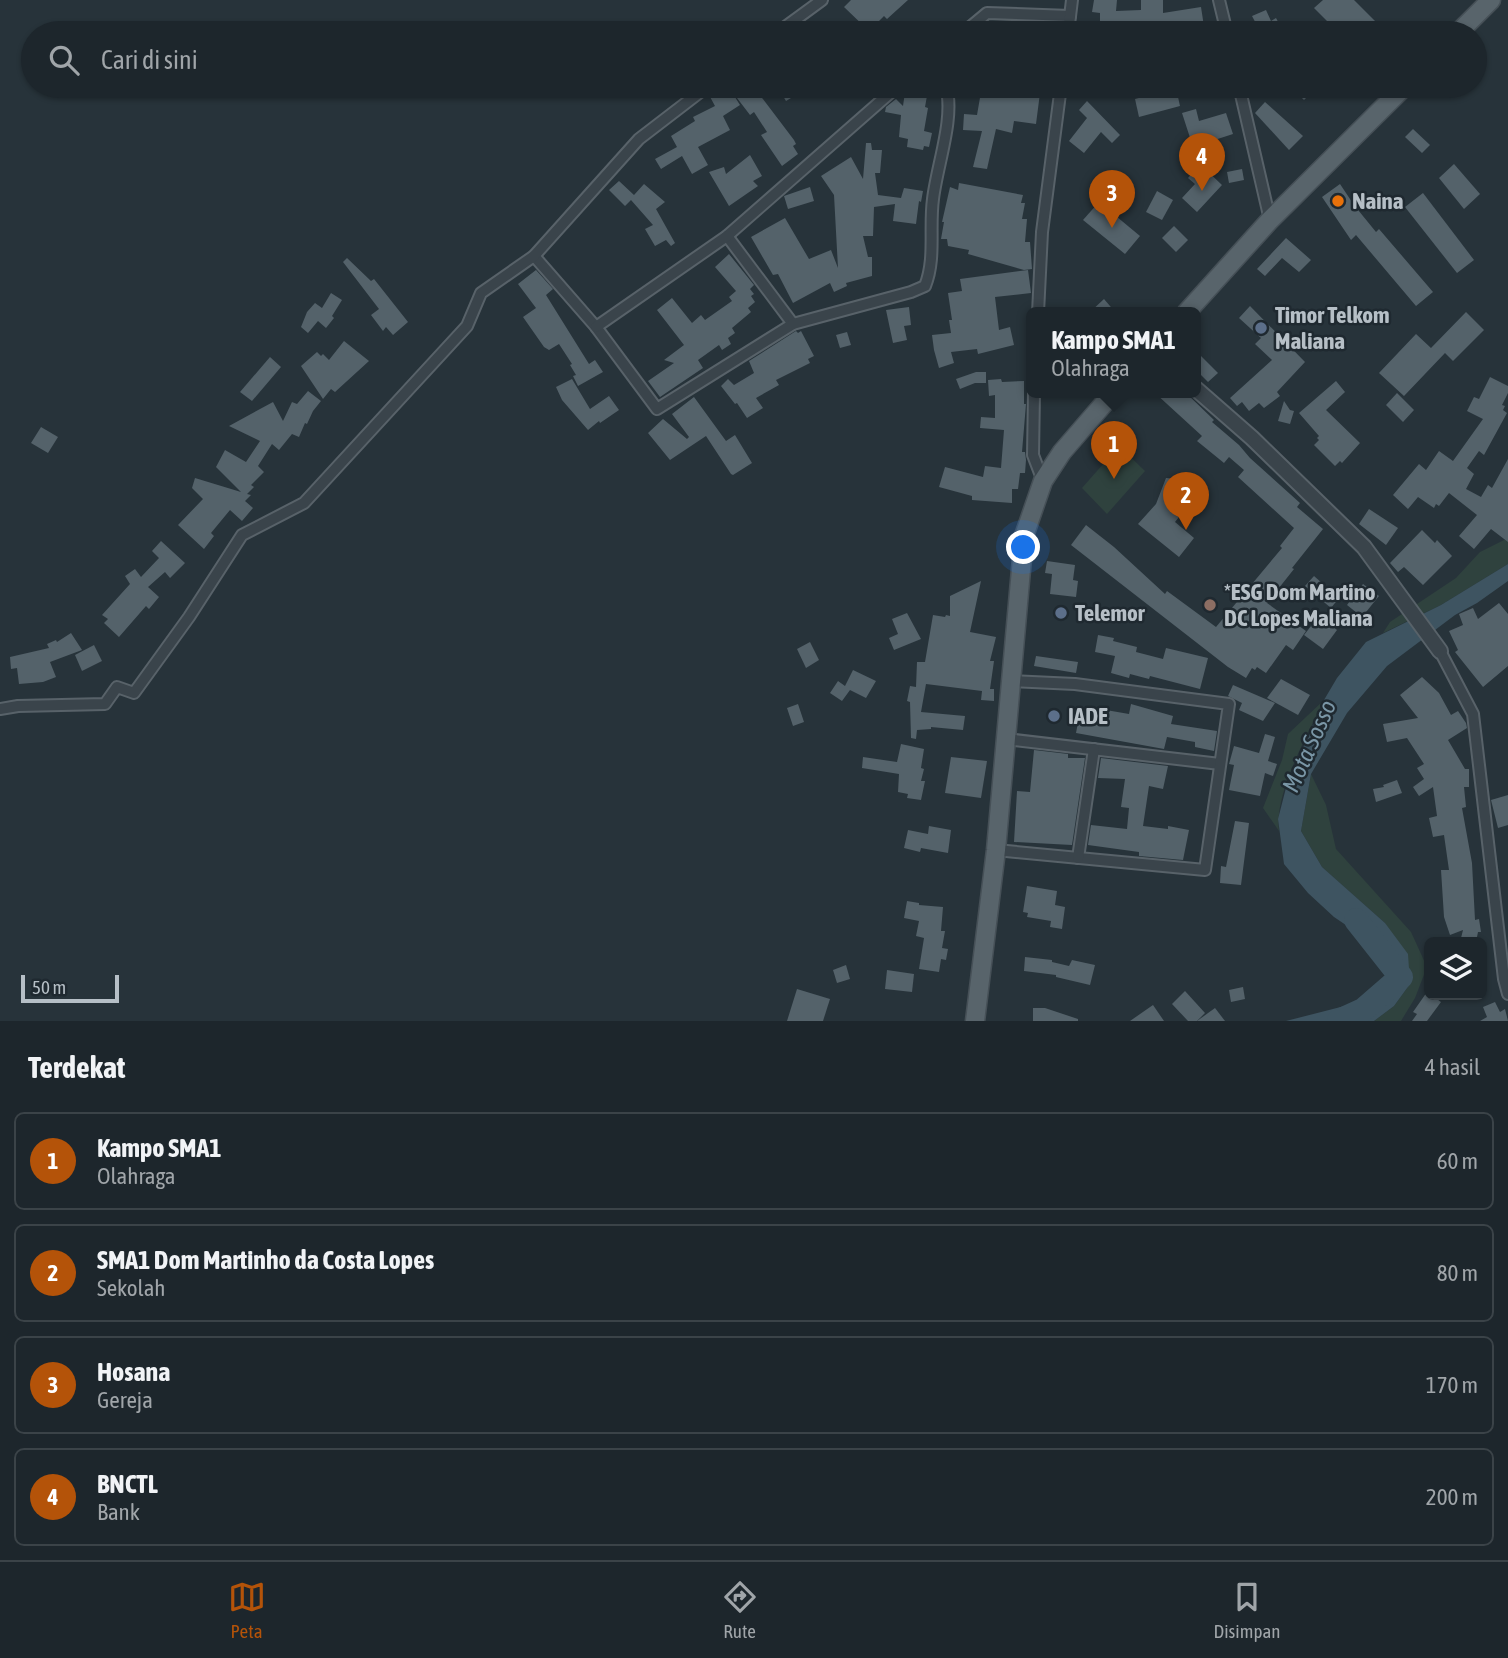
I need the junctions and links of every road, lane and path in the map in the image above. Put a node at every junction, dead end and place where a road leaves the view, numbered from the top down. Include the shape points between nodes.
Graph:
1 (822, 0) edge
2 (1072, 0) edge
3 (1219, 0) edge
4 (1491, 0) edge
5 (1070, 16) junction
6 (793, 21) edge
7 (977, 21) edge
8 (1069, 21) edge
9 (1224, 21) edge
10 (1470, 21) edge
11 (692, 98) edge
12 (884, 98) edge
13 (947, 98) edge
14 (1059, 98) edge
15 (1242, 98) edge
16 (1393, 98) edge
17 (1270, 220) junction
18 (727, 236) junction
19 (534, 256) junction
20 (1038, 307) edge
21 (1191, 307) edge
22 (793, 324) junction
23 (596, 327) junction
24 (1201, 392) edge
25 (1034, 398) edge
26 (1109, 398) edge
27 (1044, 481) junction
28 (1440, 650) joint
29 (1012, 681) junction
30 (0, 709) edge
31 (1006, 739) junction
32 (1094, 750) junction
33 (1220, 764) junction
34 (996, 850) junction
35 (1078, 858) junction
36 (1508, 993) edge
37 (975, 1021) edge

1 - 6 street
2 - 5 street
3 - 9 street
4 - 10 main road
5 - 7 street via 1001,12 987,13
5 - 8 street
11 - 19 street via 639,139
12 - 18 street
13 - 22 street via 925,286
14 - 20 street via 1042,232
15 - 17 street
16 - 17 main road
17 - 21 main road
18 - 22 street
18 - 23 street
19 - 23 street
19 - 30 street via 481,293 467,326 304,503 243,536 134,693 117,687 105,704
22 - 23 street via 657,409
24 - 28 street via 1364,547
25 - 27 street via 1033,455
26 - 27 main road via 1062,452
27 - 29 main road via 1024,536
28 - 36 street via 1473,714
29 - 31 main road
29 - 33 street via 1075,684 1228,704
31 - 32 street
31 - 34 main road
32 - 33 street
32 - 35 street
33 - 35 street via 1205,870
34 - 35 street
34 - 37 main road

